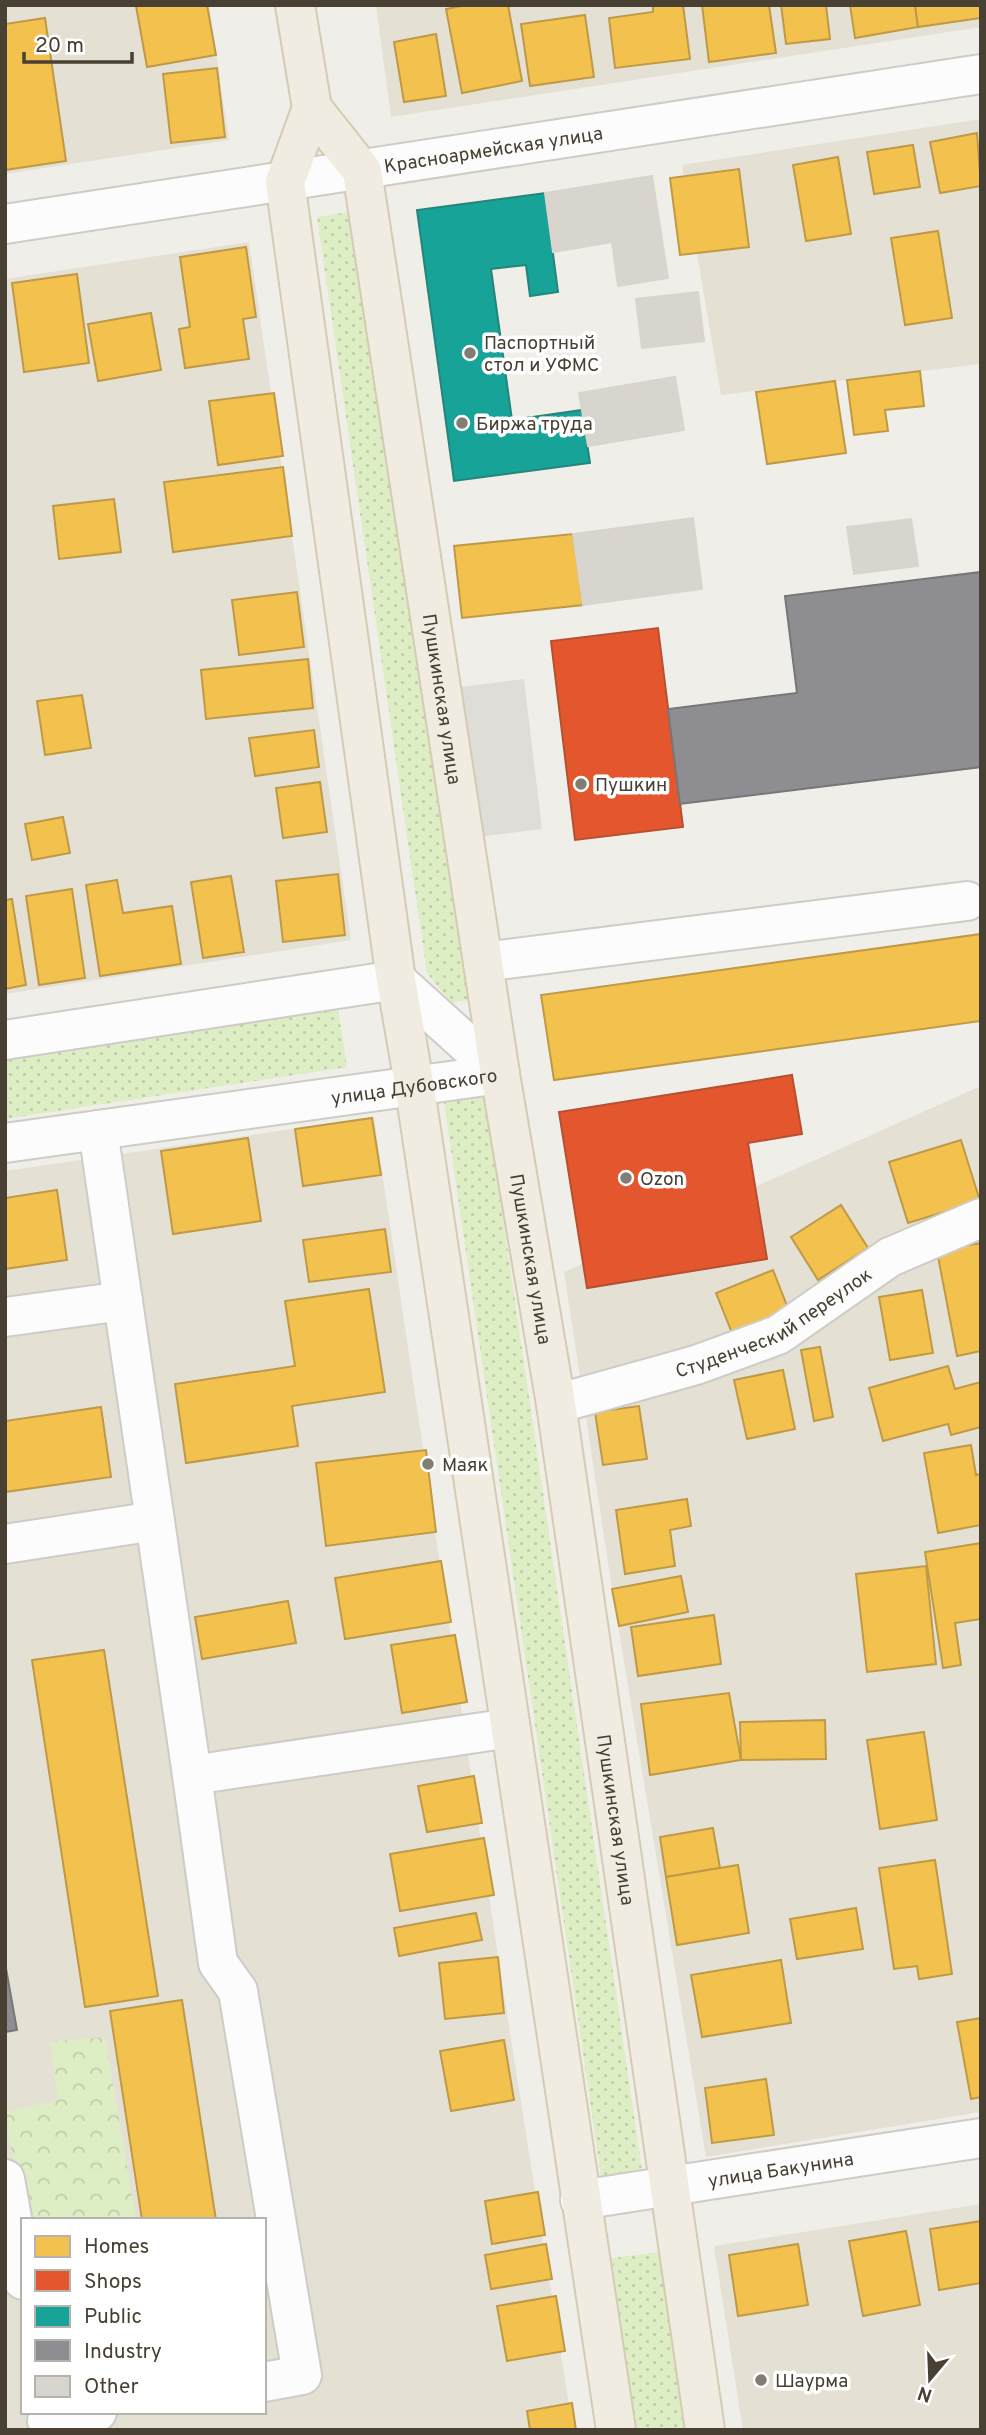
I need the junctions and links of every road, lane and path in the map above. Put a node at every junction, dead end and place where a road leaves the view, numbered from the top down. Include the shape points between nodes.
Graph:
1 (295, 5) edge
2 (981, 75) edge
3 (312, 108) junction
4 (362, 171) junction
5 (285, 182) junction
6 (5, 224) edge
7 (967, 901) dead end
8 (483, 962) junction
9 (396, 980) junction
10 (5, 1040) edge
11 (500, 1073) junction
12 (414, 1083) junction
13 (98, 1130) junction
14 (5, 1143) edge
15 (981, 1218) edge
16 (123, 1301) junction
17 (5, 1317) edge
18 (556, 1404) junction
19 (155, 1521) junction
20 (5, 1544) edge
21 (510, 1728) junction
22 (192, 1775) junction
23 (981, 2138) edge
24 (5, 2179) edge
25 (669, 2188) junction
26 (580, 2200) junction
27 (21, 2269) edge
28 (266, 2382) edge
29 (87, 2414) edge
30 (50, 2421) edge
31 (616, 2430) edge
32 (705, 2430) edge

1 - 3 main road, Пушкинская улица
2 - 4 street, Красноармейская улица
3 - 4 main road, Пушкинская улица
3 - 5 main road, Пушкинская улица
4 - 5 street, Красноармейская улица
4 - 8 main road, Пушкинская улица
5 - 6 street, Красноармейская улица
5 - 9 main road, Пушкинская улица
7 - 8 street
8 - 11 main road, Пушкинская улица
9 - 10 street
9 - 11 street, улица Дубовского
9 - 12 main road, Пушкинская улица
11 - 12 street, улица Дубовского
11 - 18 main road, Пушкинская улица
12 - 13 street, улица Дубовского
12 - 21 main road, Пушкинская улица
13 - 14 street, улица Дубовского
13 - 16 street
15 - 18 street, Студенческий переулок via 890,1257 778,1335 696,1365
16 - 17 street
16 - 19 street
18 - 25 main road, Пушкинская улица
19 - 20 street
19 - 22 street
21 - 22 street
21 - 26 main road, Пушкинская улица
22 - 28 street via 218,1963 238,1991 302,2375
23 - 25 street, улица Бакунина
24 - 27 street
25 - 26 street, улица Бакунина
25 - 32 main road, Пушкинская улица
26 - 31 main road, Пушкинская улица
29 - 30 street

